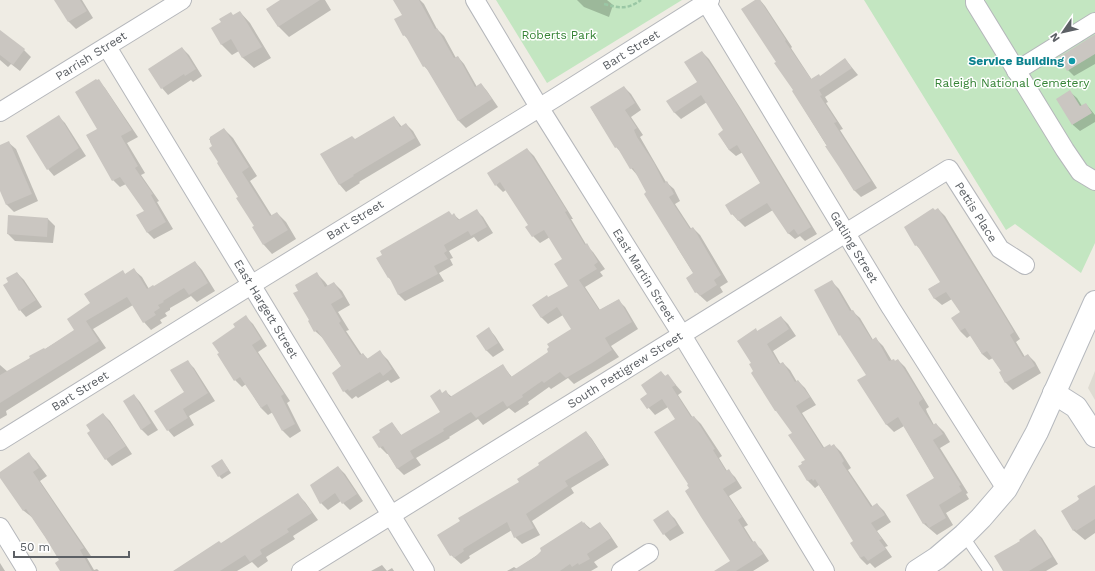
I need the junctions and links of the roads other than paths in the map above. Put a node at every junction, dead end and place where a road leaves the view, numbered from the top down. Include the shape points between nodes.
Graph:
1 (182, 0) edge
2 (475, 0) edge
3 (975, 0) edge
4 (708, 1) edge
5 (1095, 22) edge
6 (107, 46) junction
7 (1016, 71) junction
8 (540, 107) junction
9 (0, 112) edge
10 (950, 169) joint
11 (1095, 181) edge
12 (846, 233) junction
13 (1025, 265) dead end
14 (251, 285) junction
15 (1095, 302) edge
16 (682, 335) junction
17 (1054, 393) junction
18 (1095, 436) edge
19 (0, 441) edge
20 (1006, 489) junction
21 (391, 514) junction
22 (0, 527) edge
23 (964, 535) junction
24 (649, 553) dead end
25 (27, 571) edge
26 (301, 571) edge
27 (425, 571) edge
28 (621, 571) edge
29 (825, 571) edge
30 (917, 571) edge
31 (988, 571) edge

1 - 6 street, Parrish Street
2 - 8 street, East Martin Street
3 - 7 street
4 - 8 street, Bart Street
4 - 12 street, Gatling Street
5 - 7 street
6 - 9 street, Parrish Street
6 - 14 street, East Hargett Street
7 - 11 street via 1080,172
8 - 14 street, Bart Street
8 - 16 street, East Martin Street
10 - 12 street, South Pettigrew Street
10 - 13 street, Pettis Place via 1000,249
12 - 16 street, South Pettigrew Street
12 - 20 street, Gatling Street
14 - 19 street, Bart Street
14 - 21 street, East Hargett Street
15 - 17 main road
16 - 21 street, South Pettigrew Street
16 - 29 street, East Martin Street
17 - 18 main road via 1076,407
17 - 20 main road via 1037,432
20 - 23 main road
21 - 26 street, South Pettigrew Street
21 - 27 street, East Hargett Street
22 - 25 street
23 - 30 main road
23 - 31 lane
24 - 28 street

